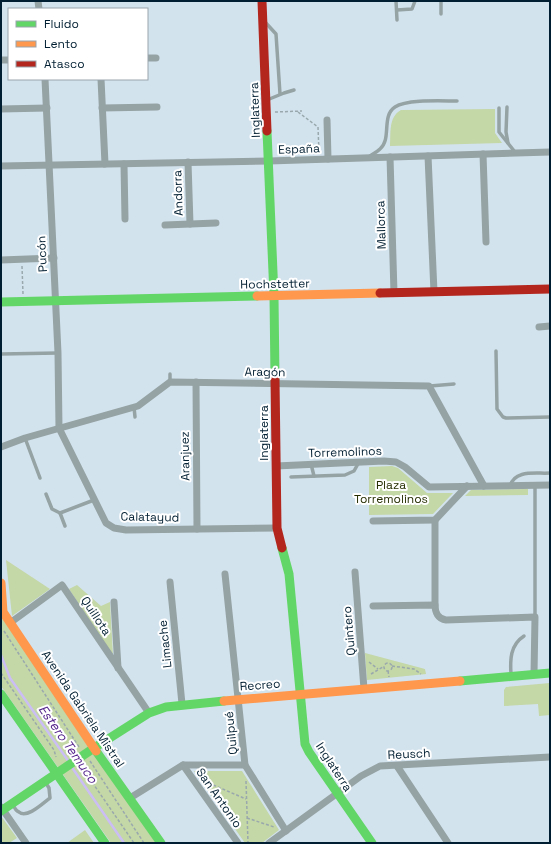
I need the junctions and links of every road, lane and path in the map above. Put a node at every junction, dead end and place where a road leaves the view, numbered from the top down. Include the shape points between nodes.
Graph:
1 (262, 1) edge
2 (396, 1) edge
3 (415, 1) edge
4 (441, 1) edge
5 (396, 10) junction
6 (441, 14) dead end
7 (263, 19) junction
8 (397, 20) dead end
9 (148, 58) edge
10 (156, 58) dead end
11 (46, 80) edge
12 (102, 80) edge
13 (294, 90) dead end
14 (280, 94) junction
15 (266, 100) junction
16 (457, 101) dead end
17 (157, 107) dead end
18 (507, 107) dead end
19 (47, 108) junction
20 (102, 108) junction
21 (499, 108) dead end
22 (1, 109) edge
23 (302, 111) dead end
24 (298, 112) junction
25 (267, 113) junction
26 (327, 120) dead end
27 (509, 145) junction
28 (550, 152) edge
29 (515, 153) junction
30 (483, 154) junction
31 (428, 156) junction
32 (367, 157) junction
33 (390, 157) junction
34 (319, 159) junction
35 (328, 159) junction
36 (268, 161) junction
37 (188, 162) junction
38 (105, 164) junction
39 (124, 164) junction
40 (49, 165) junction
41 (1, 166) edge
42 (125, 219) dead end
43 (216, 223) dead end
44 (190, 224) junction
45 (165, 225) dead end
46 (486, 242) dead end
47 (54, 258) junction
48 (1, 260) edge
49 (22, 260) junction
50 (550, 290) edge
51 (434, 292) junction
52 (394, 293) junction
53 (274, 296) junction
54 (56, 301) junction
55 (1, 302) edge
56 (24, 302) junction
57 (539, 326) dead end
58 (550, 326) edge
59 (496, 351) dead end
60 (58, 352) junction
61 (1, 354) edge
62 (196, 382) junction
63 (276, 383) junction
64 (454, 384) dead end
65 (429, 386) junction
66 (139, 407) junction
67 (135, 417) dead end
68 (550, 417) edge
69 (59, 428) junction
70 (25, 438) junction
71 (1, 447) edge
72 (359, 462) junction
73 (311, 464) junction
74 (276, 466) junction
75 (550, 473) edge
76 (314, 476) junction
77 (291, 477) dead end
78 (40, 478) dead end
79 (550, 485) edge
80 (467, 486) junction
81 (484, 486) junction
82 (510, 486) junction
83 (535, 486) junction
84 (46, 494) dead end
85 (95, 500) junction
86 (60, 513) junction
87 (435, 520) junction
88 (373, 521) dead end
89 (65, 526) dead end
90 (277, 528) junction
91 (197, 529) junction
92 (355, 572) dead end
93 (225, 574) dead end
94 (170, 582) dead end
95 (1, 583) edge
96 (114, 602) dead end
97 (435, 604) junction
98 (373, 606) dead end
99 (535, 617) junction
100 (5, 625) edge
101 (524, 636) dead end
102 (392, 666) junction
103 (384, 667) junction
104 (118, 668) junction
105 (388, 671) junction
106 (1, 673) edge
107 (550, 673) edge
108 (421, 674) dead end
109 (534, 674) junction
110 (368, 676) dead end
111 (511, 676) junction
112 (389, 677) dead end
113 (364, 689) junction
114 (1, 694) edge
115 (300, 695) junction
116 (238, 699) junction
117 (182, 704) junction
118 (149, 713) junction
119 (94, 748) junction
120 (83, 757) junction
121 (550, 757) edge
122 (57, 760) dead end
123 (245, 765) junction
124 (183, 766) junction
125 (397, 766) junction
126 (59, 772) junction
127 (246, 778) dead end
128 (200, 780) dead end
129 (45, 782) junction
130 (337, 793) junction
131 (130, 798) junction
132 (246, 799) junction
133 (12, 804) junction
134 (2, 809) edge
135 (247, 818) junction
136 (286, 831) junction
137 (370, 842) edge
138 (26, 843) edge
139 (104, 843) edge
140 (134, 843) edge
141 (144, 843) edge
142 (162, 843) edge
143 (238, 843) edge
144 (248, 843) edge
145 (269, 843) edge
146 (448, 843) edge

1 - 7 street, Inglaterra
2 - 5 lane
3 - 5 lane via 412,9
4 - 6 lane
5 - 8 lane
7 - 14 lane via 276,34
7 - 15 street, Inglaterra
9 - 10 street
11 - 19 street, Pucón
12 - 20 street
13 - 14 lane
14 - 15 lane
15 - 25 street, Inglaterra
16 - 32 lane via 404,103 395,107 388,117 385,144
17 - 20 street
18 - 27 lane via 506,137
19 - 22 street
19 - 40 street, Pucón
20 - 38 street
21 - 27 lane via 499,132
23 - 24 path
24 - 25 path
24 - 34 path via 318,127
25 - 36 street, Inglaterra
26 - 35 street
27 - 29 lane
28 - 29 street, España
29 - 30 street, España
30 - 31 street, España
30 - 46 street
31 - 33 street, España
31 - 51 street
32 - 33 street, España
32 - 35 street, España
33 - 52 street, Mallorca
34 - 35 street, España
34 - 36 street, España
36 - 37 street, España
36 - 53 street, Inglaterra
37 - 39 street, España
37 - 44 street, Andorra
38 - 39 street, España
38 - 40 street, España
39 - 42 street
40 - 41 street, España
40 - 47 street, Pucón
43 - 44 street, Andorra
44 - 45 street, Andorra
47 - 49 street
47 - 54 street, Pucón
48 - 49 street
49 - 56 path
50 - 51 street, Hochstetter
51 - 52 street, Hochstetter
52 - 53 street, Hochstetter
53 - 54 street, Hochstetter
53 - 63 street, Inglaterra
54 - 56 street, Hochstetter
54 - 60 street, Pucón
55 - 56 street, Hochstetter
57 - 58 street
59 - 68 lane via 497,409 503,417
60 - 61 lane
60 - 69 street, Pucón
62 - 63 street, Aragón
62 - 66 street, Aragón via 170,378
62 - 91 street, Aranjuez
63 - 65 street, Aragón
63 - 74 street, Inglaterra
64 - 65 lane
65 - 81 street
66 - 67 lane
66 - 69 street, Aragón
69 - 70 street, Aragón
69 - 85 street, Calatayud
70 - 71 street, Aragón
70 - 78 lane
72 - 73 street, Torremolinos
72 - 76 lane via 356,469 348,474
72 - 80 street, Torremolinos via 396,462 428,487
73 - 74 street, Torremolinos
73 - 76 lane
74 - 90 street, Inglaterra
75 - 82 lane via 520,474
76 - 77 lane
79 - 83 street, Torremolinos
80 - 81 street, Torremolinos
80 - 87 street
81 - 82 street, Torremolinos
82 - 83 street, Torremolinos
83 - 99 lane
84 - 86 lane via 52,509
85 - 86 lane
85 - 91 street, Calatayud via 106,522 114,528
86 - 89 lane
87 - 88 street
87 - 97 street
90 - 91 street, Calatayud
90 - 115 street, Inglaterra via 290,574
92 - 113 street, Quintero
93 - 116 street, Quilpué
94 - 117 street, Limache
95 - 100 street, Avenida Gabriela Mistral
96 - 104 street
97 - 98 street
97 - 99 street via 435,611 442,619
99 - 109 street
100 - 104 street, Quillota via 62,585
100 - 119 street, Avenida Gabriela Mistral
100 - 120 path
101 - 111 lane via 513,648
102 - 103 path via 388,663
102 - 105 path
102 - 108 path via 414,669
103 - 105 path
103 - 110 path
104 - 118 street, Quillota
105 - 112 path
106 - 122 path via 54,750
107 - 109 street, Recreo
109 - 111 street, Recreo
111 - 113 street, Recreo
113 - 115 street, Recreo
114 - 126 street
115 - 116 street, Recreo
115 - 130 street, Inglaterra via 305,744
116 - 117 street, Recreo
116 - 123 street, Quilpué
117 - 118 street, Recreo
118 - 119 street, Recreo
119 - 120 street, Recreo
119 - 131 street, Avenida Gabriela Mistral
120 - 126 street, Recreo
120 - 140 path via 80,765
120 - 141 path
121 - 125 street, Reusch
123 - 124 street
123 - 136 street, Quilpué
124 - 131 street
124 - 143 street, San Antonio
125 - 130 street, Reusch via 375,768
125 - 146 street
126 - 129 street, Recreo
126 - 139 street
127 - 132 path
128 - 132 path
129 - 133 street, Recreo
129 - 133 lane via 49,788 50,798 28,814 18,812
130 - 136 street, Reusch
130 - 137 street, Inglaterra
131 - 142 street, Avenida Gabriela Mistral
132 - 135 path
133 - 134 street, Recreo
134 - 138 street
135 - 136 path
135 - 144 path
136 - 145 street, Reusch

